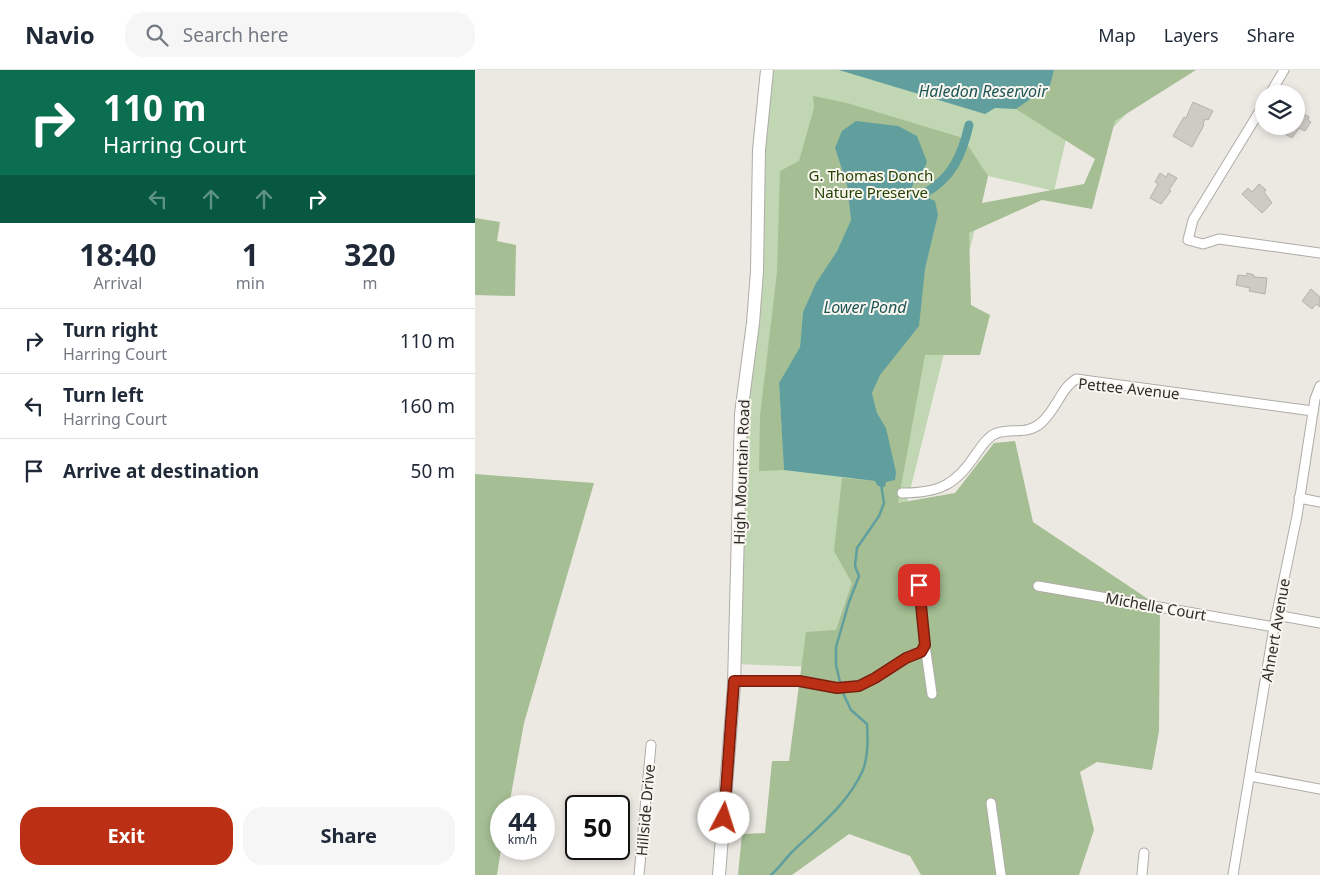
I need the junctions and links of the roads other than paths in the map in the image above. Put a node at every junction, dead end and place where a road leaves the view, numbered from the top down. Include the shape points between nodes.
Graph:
1 (767, 70) edge
2 (1285, 70) edge
3 (1276, 85) edge
4 (1255, 119) edge
5 (1320, 253) edge
6 (1320, 386) edge
7 (1313, 411) junction
8 (902, 493) dead end
9 (1299, 498) junction
10 (1320, 502) edge
11 (919, 585) dead end
12 (1037, 586) dead end
13 (1276, 615) junction
14 (1320, 623) edge
15 (1274, 627) junction
16 (925, 645) junction
17 (734, 681) junction
18 (932, 694) dead end
19 (651, 745) dead end
20 (1250, 776) junction
21 (1320, 789) edge
22 (991, 804) dead end
23 (1144, 853) dead end
24 (639, 875) edge
25 (719, 875) edge
26 (1001, 875) edge
27 (1141, 875) edge
28 (1233, 875) edge

1 - 17 main road, High Mountain Road via 759,150 757,270 740,433
2 - 3 street
4 - 5 street via 1193,220 1188,240 1203,244 1219,239
6 - 7 street, Ahnert Avenue
7 - 8 street, Pettee Avenue via 1076,379 1067,384 1055,408 1039,425 1027,431 997,433 989,438 951,484
7 - 9 street, Ahnert Avenue
9 - 10 street
9 - 13 street, Ahnert Avenue
11 - 16 street
12 - 15 street, Michelle Court
13 - 14 street
13 - 15 street, Ahnert Avenue
15 - 20 street, Ahnert Avenue
16 - 17 street via 921,652 859,686 841,688 799,681
16 - 18 street
17 - 25 main road, High Mountain Road
19 - 24 street, Hillside Drive
20 - 21 street
20 - 28 street, Ahnert Avenue
22 - 26 street
23 - 27 street

